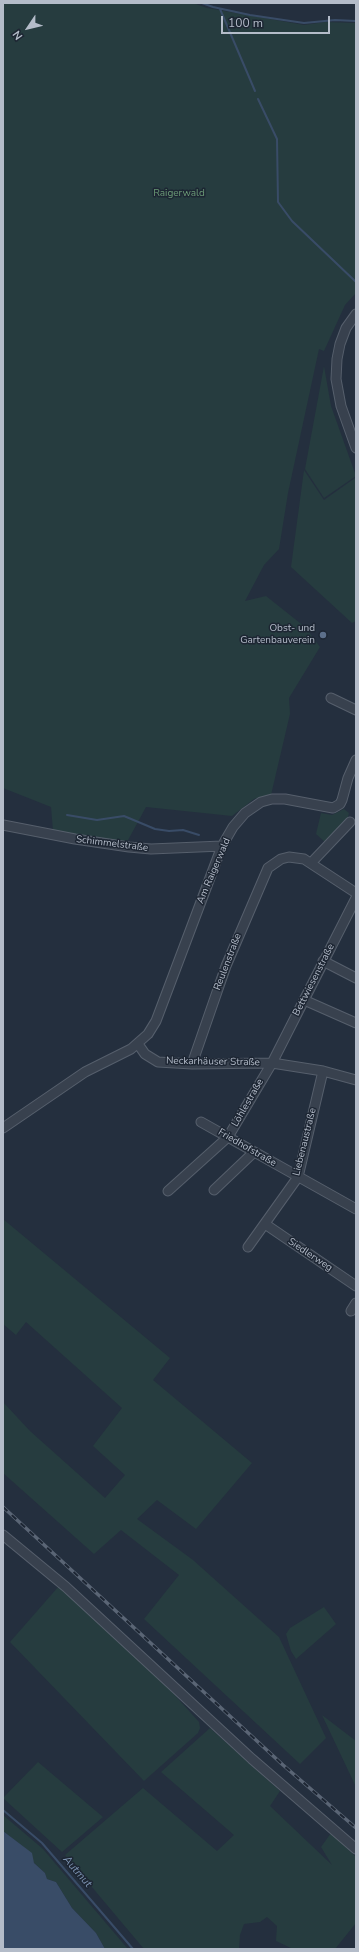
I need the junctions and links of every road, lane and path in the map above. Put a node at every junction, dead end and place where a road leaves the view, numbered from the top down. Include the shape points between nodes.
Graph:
1 (356, 314) edge
2 (356, 448) edge
3 (332, 698) dead end
4 (356, 710) edge
5 (356, 760) edge
6 (350, 822) dead end
7 (3, 825) edge
8 (222, 846) junction
9 (312, 862) junction
10 (356, 893) edge
11 (356, 898) edge
12 (323, 961) junction
13 (356, 978) edge
14 (304, 1000) junction
15 (356, 1023) edge
16 (138, 1044) junction
17 (272, 1062) junction
18 (192, 1064) junction
19 (323, 1071) junction
20 (356, 1080) edge
21 (201, 1122) dead end
22 (3, 1128) edge
23 (228, 1137) junction
24 (254, 1152) junction
25 (298, 1177) junction
26 (168, 1190) dead end
27 (214, 1190) dead end
28 (356, 1210) edge
29 (265, 1224) junction
30 (248, 1247) dead end
31 (356, 1286) edge
32 (356, 1303) edge
33 (351, 1312) dead end
34 (3, 1535) edge
35 (356, 1849) edge

1 - 2 street via 346,328 340,344 336,379 341,406
3 - 4 street
5 - 8 street, Am Raigerwald via 340,804 333,808 285,799 262,802 244,813
6 - 9 street
7 - 8 street, Schimmelstraße via 130,847 151,849
8 - 16 street, Am Raigerwald via 156,1020
9 - 10 street
9 - 18 street, Reulenstraße via 289,856 272,864 264,874 229,959
11 - 12 street, Bettwiesenstraße
12 - 13 street
12 - 14 street, Bettwiesenstraße
14 - 15 street
14 - 17 street, Bettwiesenstraße
16 - 18 street, Neckarhäuser Straße via 145,1054 158,1062
16 - 22 street via 85,1072
17 - 18 street, Neckarhäuser Straße
17 - 19 street, Neckarhäuser Straße
17 - 23 street, Löhlestraße
19 - 20 street, Neckarhäuser Straße
19 - 25 street, Liebenaustraße
21 - 23 street, Friedhofstraße
23 - 24 street, Friedhofstraße
23 - 26 street, Löhlestraße
24 - 25 street, Friedhofstraße
24 - 27 street
25 - 28 street, Friedhofstraße
25 - 29 street, Liebenaustraße
29 - 30 street, Liebenaustraße
29 - 31 street, Siedlerweg
32 - 33 street
34 - 35 street via 66,1588 252,1759

